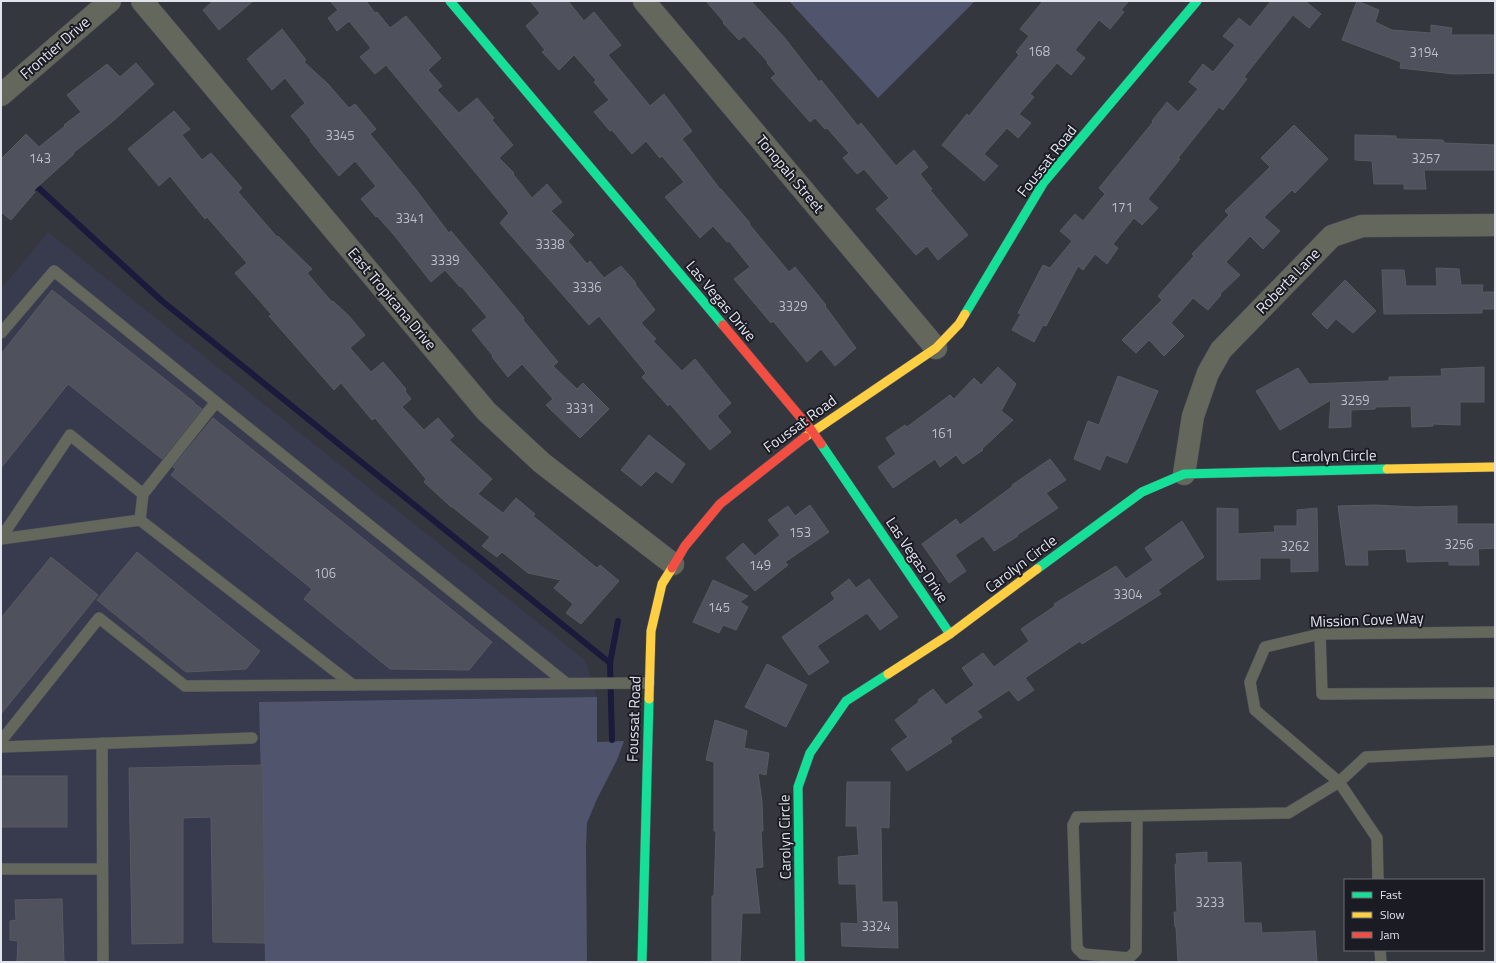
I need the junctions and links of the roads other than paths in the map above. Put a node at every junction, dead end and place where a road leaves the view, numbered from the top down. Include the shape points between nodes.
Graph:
1 (110, 1) edge
2 (142, 1) edge
3 (450, 1) edge
4 (644, 1) edge
5 (1197, 1) edge
6 (1, 95) edge
7 (1495, 225) edge
8 (1, 333) edge
9 (936, 348) junction
10 (216, 402) junction
11 (812, 431) junction
12 (1495, 467) edge
13 (1184, 474) junction
14 (143, 494) junction
15 (140, 520) junction
16 (1, 539) edge
17 (673, 564) junction
18 (1495, 632) edge
19 (950, 634) junction
20 (1320, 634) junction
21 (566, 683) junction
22 (649, 683) junction
23 (353, 685) junction
24 (1495, 693) edge
25 (252, 738) dead end
26 (1, 740) edge
27 (102, 744) junction
28 (1, 747) edge
29 (1495, 751) edge
30 (1339, 782) junction
31 (1137, 816) junction
32 (1, 869) edge
33 (102, 869) junction
34 (1378, 879) edge
35 (1380, 951) edge
36 (103, 962) edge
37 (642, 962) edge
38 (800, 962) edge
39 (1381, 962) edge

1 - 6 street, Frontier Drive
2 - 17 street, East Tropicana Drive via 486,411 542,463
3 - 11 street, Las Vegas Drive
4 - 9 street, Tonopah Street
5 - 9 street, Foussat Road via 1044,182 959,324
7 - 13 street, Roberta Lane via 1362,226 1332,236 1221,350 1208,373 1192,416
8 - 10 lane via 54,271
9 - 11 street, Foussat Road
10 - 14 lane
10 - 21 lane
11 - 17 street, Foussat Road via 720,504
11 - 19 street, Las Vegas Drive
12 - 13 street, Carolyn Circle
13 - 19 street, Carolyn Circle via 1142,492
14 - 15 lane
14 - 16 lane via 70,435
15 - 16 lane
15 - 23 lane
17 - 22 street, Foussat Road via 662,584 651,631
18 - 20 lane, Mission Cove Way
19 - 38 street, Carolyn Circle via 846,701 810,753 798,787
20 - 24 lane via 1322,694
20 - 30 lane, Mission Cove Way via 1265,647 1250,682 1255,710
21 - 22 lane
21 - 23 lane
22 - 37 street, Foussat Road
23 - 26 lane via 185,686 99,618
25 - 27 lane
27 - 28 lane
27 - 33 lane
29 - 30 lane via 1366,757
30 - 31 lane via 1288,813
30 - 34 lane, Mission Cove Way via 1377,838
31 - 31 lane via 1077,818 1073,825 1077,948 1083,954 1129,958 1136,951
32 - 33 lane
33 - 36 lane
35 - 39 lane

